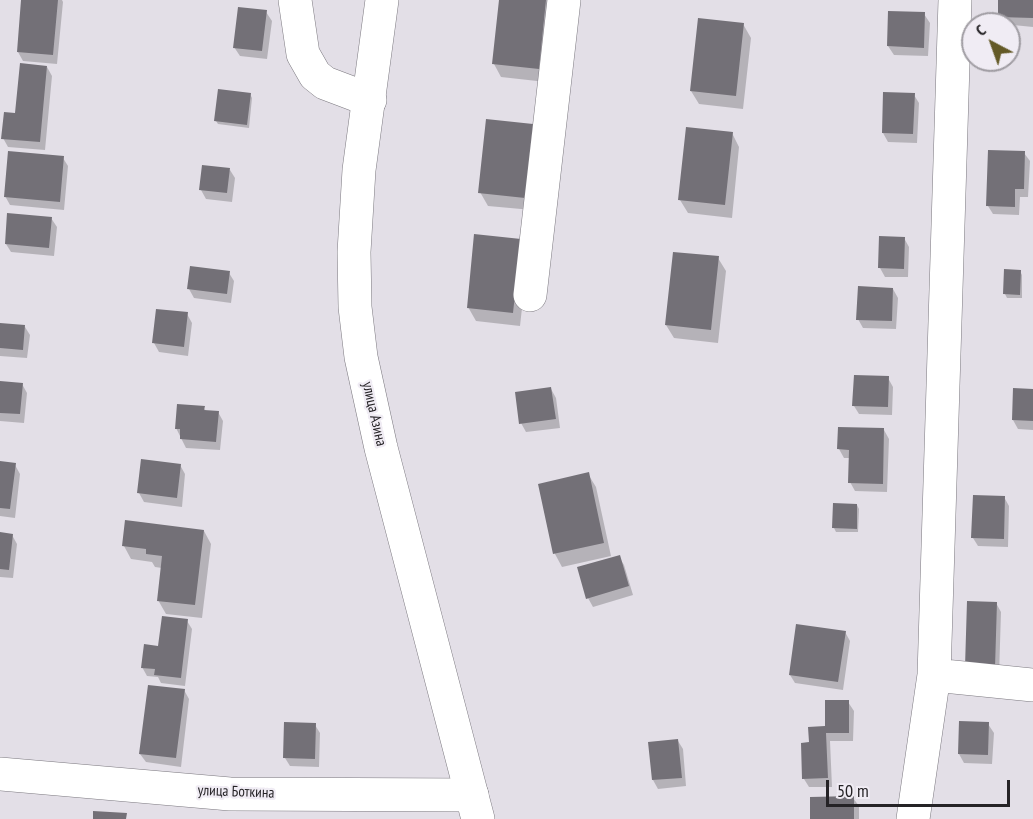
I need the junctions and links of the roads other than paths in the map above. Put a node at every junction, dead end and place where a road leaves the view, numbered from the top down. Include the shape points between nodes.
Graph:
1 (295, 0) edge
2 (382, 0) edge
3 (564, 0) edge
4 (955, 0) edge
5 (370, 100) junction
6 (530, 295) dead end
7 (934, 675) junction
8 (1033, 685) edge
9 (0, 774) edge
10 (230, 806) edge
11 (475, 807) edge
12 (913, 819) edge

1 - 5 street via 303,54 315,75
2 - 5 street, улица Азина
3 - 6 street
4 - 7 street
5 - 11 street, улица Азина via 359,170 354,252 361,357
7 - 8 street
7 - 12 street
9 - 10 street, улица Боткина
10 - 11 street, улица Боткина

